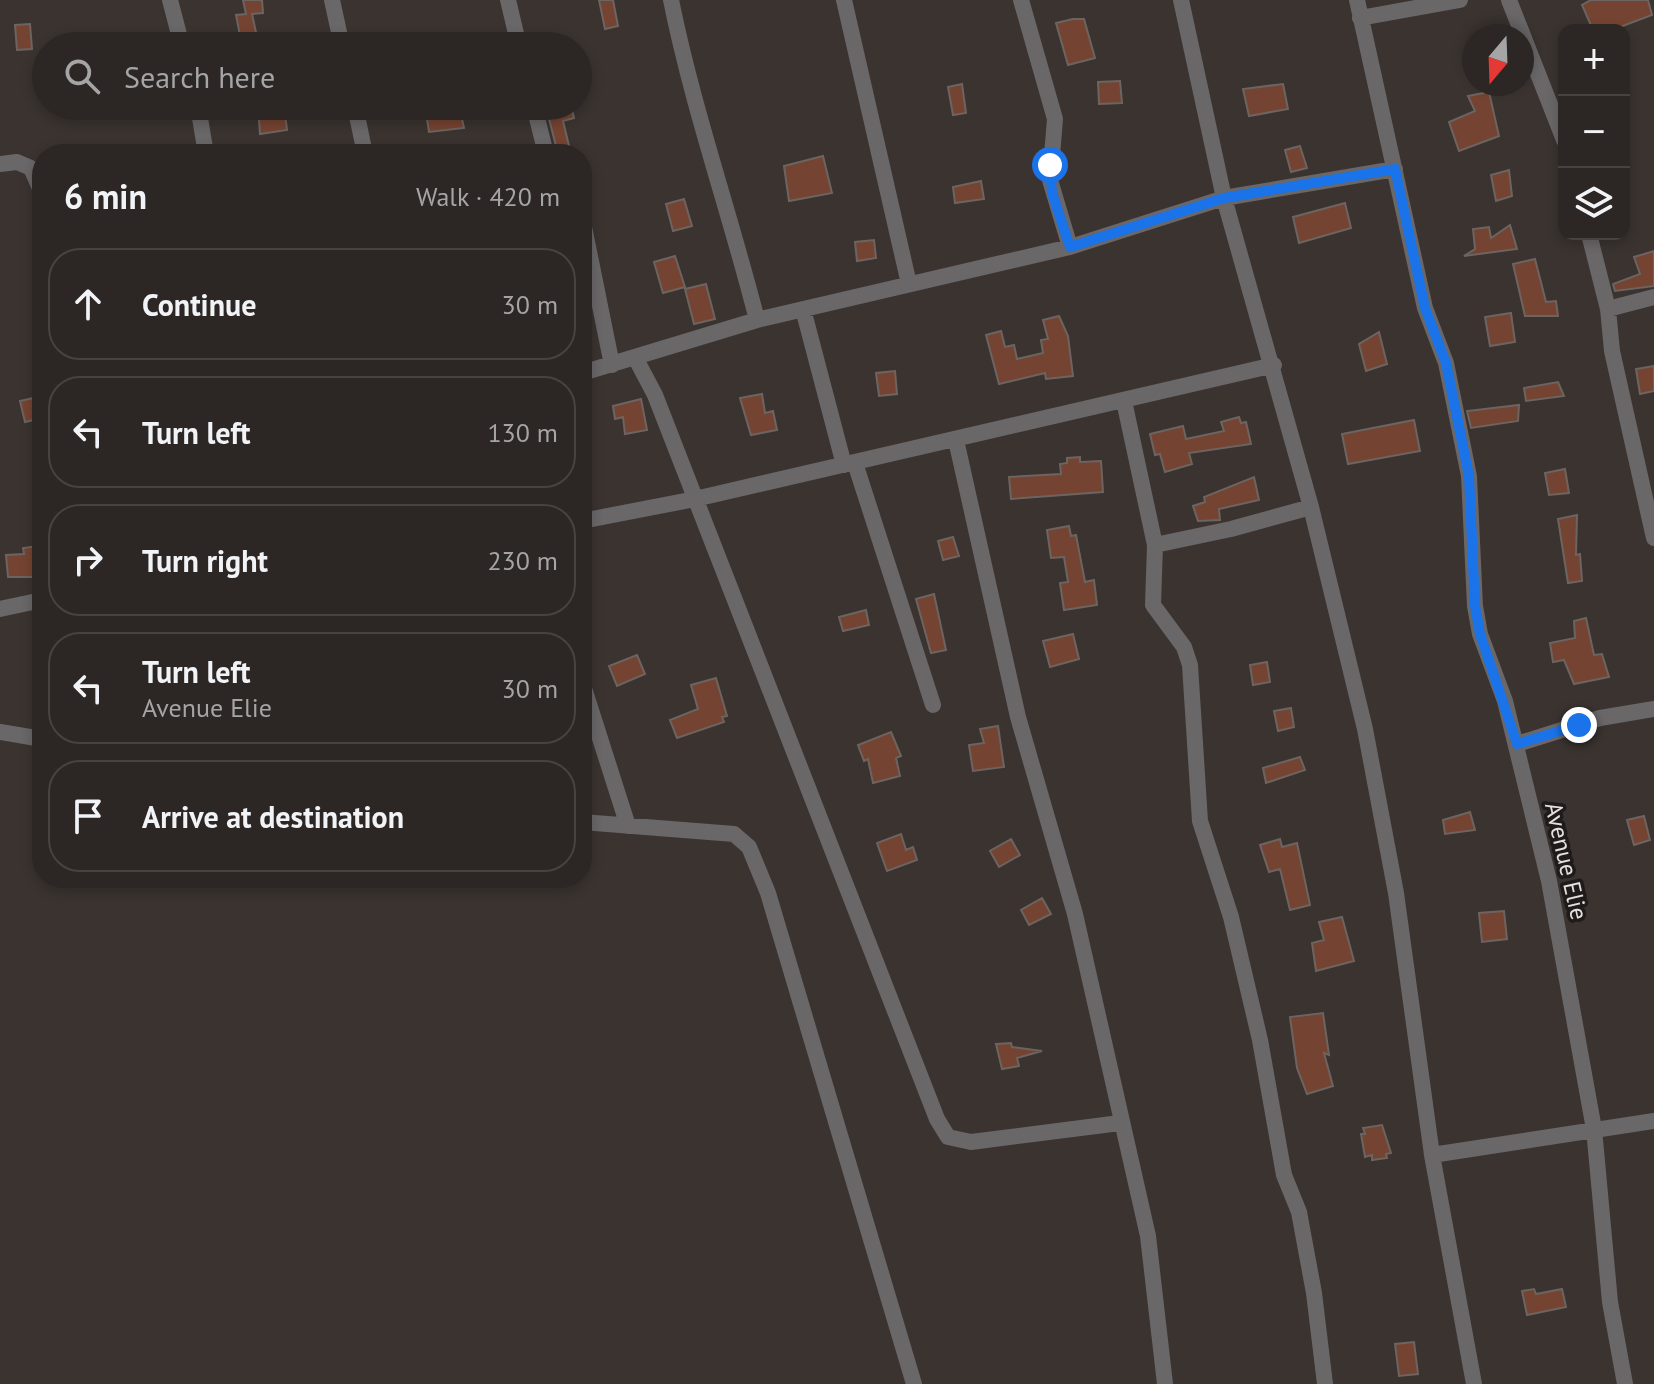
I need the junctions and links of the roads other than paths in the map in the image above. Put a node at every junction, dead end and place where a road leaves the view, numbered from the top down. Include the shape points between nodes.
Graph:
1 (170, 0) edge
2 (332, 0) edge
3 (508, 0) edge
4 (671, 0) edge
5 (844, 0) edge
6 (1021, 0) edge
7 (1181, 0) edge
8 (1357, 0) edge
9 (1460, 0) edge
10 (1509, 0) edge
11 (1360, 18) junction
12 (178, 32) edge
13 (339, 32) edge
14 (516, 32) edge
15 (200, 120) edge
16 (358, 120) edge
17 (538, 120) edge
18 (1558, 125) edge
19 (204, 144) edge
20 (363, 144) edge
21 (544, 144) edge
22 (0, 164) edge
23 (1395, 169) junction
24 (32, 170) edge
25 (1224, 198) junction
26 (1591, 240) edge
27 (1070, 247) junction
28 (592, 266) edge
29 (909, 284) junction
30 (1654, 297) edge
31 (803, 309) junction
32 (1608, 309) junction
33 (757, 320) junction
34 (636, 359) junction
35 (612, 365) junction
36 (1274, 365) junction
37 (592, 370) edge
38 (1124, 401) junction
39 (956, 440) junction
40 (849, 464) junction
41 (695, 499) junction
42 (1311, 507) junction
43 (592, 519) edge
44 (1654, 538) edge
45 (1155, 545) junction
46 (32, 602) edge
47 (0, 609) edge
48 (933, 705) dead end
49 (1654, 709) edge
50 (592, 713) edge
51 (0, 732) edge
52 (32, 737) edge
53 (1517, 744) junction
54 (592, 823) edge
55 (628, 826) junction
56 (1654, 1121) edge
57 (1120, 1123) junction
58 (1594, 1129) junction
59 (1432, 1155) junction
60 (914, 1384) edge
61 (1165, 1384) edge
62 (1325, 1384) edge
63 (1474, 1384) edge
64 (1625, 1384) edge

1 - 12 street
2 - 13 street
3 - 14 street
4 - 33 street
5 - 29 street
6 - 27 street via 1055,119 1050,180
7 - 25 street
8 - 11 street, Avenue Elie
9 - 11 street
10 - 18 street
11 - 23 street, Avenue Elie
15 - 19 street
16 - 20 street
17 - 21 street
22 - 24 street via 17,162
23 - 25 street
23 - 53 street, Avenue Elie via 1425,308 1446,363 1469,476 1480,634
25 - 27 street
25 - 36 street
26 - 32 street
27 - 29 street
28 - 35 street
29 - 31 street
30 - 32 street
31 - 33 street
31 - 40 street
32 - 44 street via 1612,351
33 - 34 street
34 - 35 street
34 - 41 street
35 - 37 street
36 - 38 street
36 - 42 street
38 - 39 street
38 - 45 street
39 - 40 street
39 - 57 street via 1018,717 1075,914
40 - 41 street
40 - 48 street
41 - 43 street
41 - 57 street via 948,1137 971,1142
42 - 45 street
42 - 59 street via 1358,699 1396,893
45 - 62 street via 1153,605 1184,647 1190,665 1200,821 1231,917 1284,1175 1299,1212
46 - 47 street
49 - 53 street via 1600,718
50 - 55 street
51 - 52 street
53 - 58 street, Avenue Elie via 1549,881
54 - 55 street
55 - 60 street via 734,834 749,847 768,893
56 - 58 street
57 - 61 street via 1148,1236
58 - 59 street
58 - 64 street, Avenue Elie via 1610,1302
59 - 63 street

